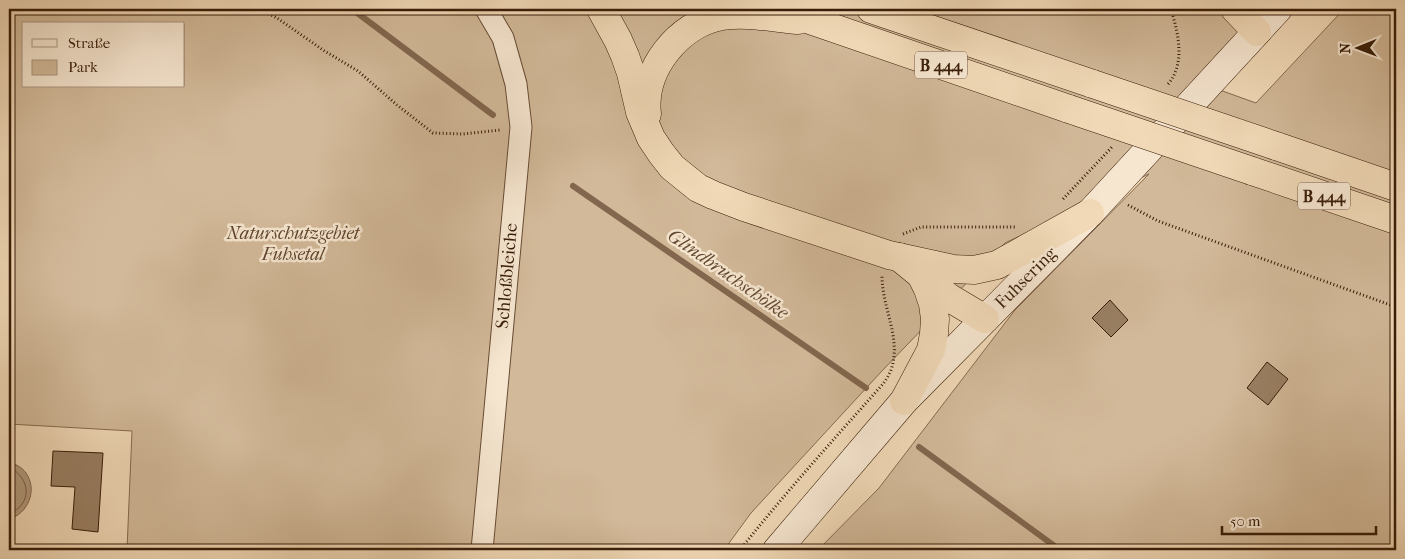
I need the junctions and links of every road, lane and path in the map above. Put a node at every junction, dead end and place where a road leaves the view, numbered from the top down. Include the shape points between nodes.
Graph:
1 (259, 9) edge
2 (486, 9) edge
3 (601, 9) edge
4 (779, 9) edge
5 (871, 9) edge
6 (1234, 9) edge
7 (1278, 9) edge
8 (813, 21) junction
9 (1257, 32) junction
10 (521, 127) junction
11 (651, 138) junction
12 (1396, 187) edge
13 (1098, 204) junction
14 (1396, 220) edge
15 (899, 257) junction
16 (953, 269) junction
17 (921, 275) junction
18 (1396, 307) edge
19 (985, 319) junction
20 (904, 401) junction
21 (482, 550) edge
22 (777, 550) edge

1 - 10 path via 358,71 434,133 463,134
2 - 10 street, Schloßbleiche via 503,38 516,84
3 - 11 highway via 625,56 640,112
4 - 8 highway, B 444
5 - 12 highway, B 444, bridge
6 - 9 highway
7 - 9 main road, Fuhsering
8 - 11 highway via 737,15 712,19 689,30 665,53 650,81 646,109
8 - 14 highway, B 444, bridge
9 - 13 main road, Fuhsering
10 - 21 street, Schloßbleiche
11 - 15 highway via 672,167 698,188 753,210
13 - 16 highway via 997,265 974,270
13 - 18 path via 1158,220
13 - 19 main road, Fuhsering
15 - 16 highway
15 - 17 highway
16 - 19 highway via 972,284 980,296
17 - 19 highway via 948,297
17 - 20 highway via 933,304 934,334 931,350
19 - 20 main road, Fuhsering
20 - 22 main road, Fuhsering

